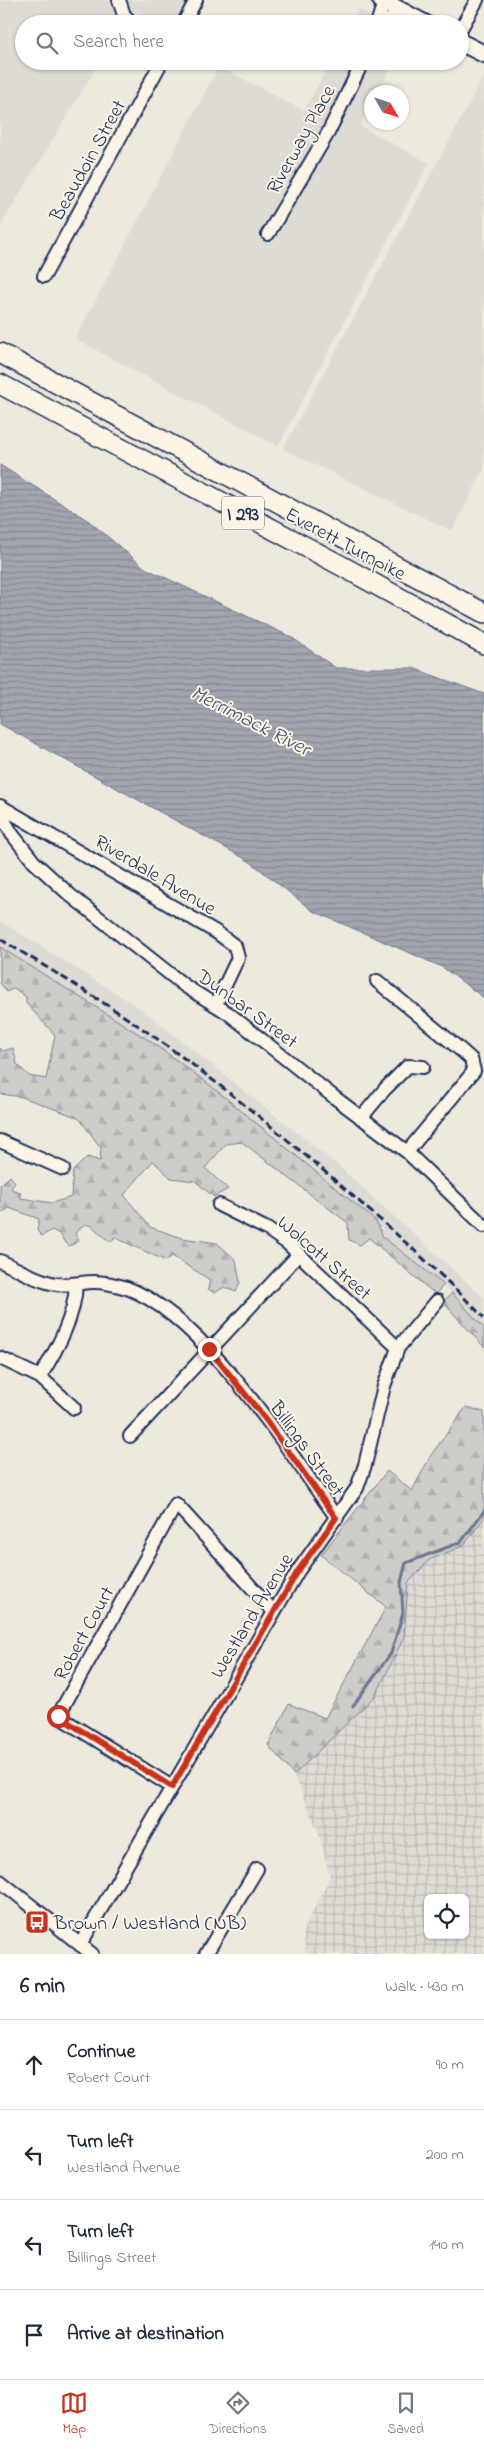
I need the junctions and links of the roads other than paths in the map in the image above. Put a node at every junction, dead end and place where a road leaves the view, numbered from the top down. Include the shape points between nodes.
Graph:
1 (120, 0) edge
2 (196, 0) edge
3 (477, 0) edge
4 (388, 4) edge
5 (125, 15) edge
6 (188, 15) edge
7 (381, 15) edge
8 (409, 15) edge
9 (468, 15) edge
10 (469, 46) edge
11 (484, 54) edge
12 (157, 70) edge
13 (359, 70) edge
14 (268, 234) dead end
15 (44, 276) dead end
16 (0, 353) edge
17 (0, 384) edge
18 (484, 614) edge
19 (484, 644) edge
20 (0, 806) edge
21 (0, 813) edge
22 (377, 981) dead end
23 (216, 1004) junction
24 (423, 1067) dead end
25 (361, 1118) junction
26 (0, 1141) edge
27 (407, 1152) junction
28 (63, 1169) dead end
29 (219, 1204) dead end
30 (484, 1226) edge
31 (299, 1254) junction
32 (0, 1261) edge
33 (76, 1284) junction
34 (437, 1301) dead end
35 (398, 1348) junction
36 (209, 1349) junction
37 (0, 1358) edge
38 (40, 1377) junction
39 (74, 1408) dead end
40 (130, 1436) dead end
41 (336, 1518) junction
42 (274, 1612) junction
43 (172, 1787) junction
44 (257, 1869) dead end
45 (0, 1881) edge
46 (80, 1945) junction
47 (92, 1954) edge
48 (206, 1954) edge

1 - 5 street
2 - 6 street
3 - 9 street
4 - 7 street
4 - 8 main road
10 - 11 main road
12 - 15 street, Beaudoin Street
13 - 14 street, Riverway Place via 328,133
16 - 18 highway, Everett Turnpike / I 293
17 - 19 highway, Everett Turnpike / I 293
20 - 23 street, Riverdale Avenue via 122,875 235,946 238,958
21 - 23 street, Dunbar Street via 12,834 51,879 185,986
22 - 27 street via 471,1059 474,1071
23 - 25 street, Dunbar Street
24 - 25 street via 408,1066
25 - 27 street, Dunbar Street
26 - 28 street
27 - 30 street, Dunbar Street
29 - 31 street, Wolcott Street via 276,1234
31 - 35 street, Wolcott Street
31 - 36 street
32 - 33 street, Billings Street via 56,1284
33 - 36 street, Billings Street via 104,1282 138,1294 188,1328
33 - 38 street via 76,1298 70,1317
34 - 35 street, Westland Avenue
35 - 41 street, Westland Avenue via 384,1386 365,1465 356,1488
36 - 40 street
36 - 41 street, Billings Street via 266,1420
37 - 38 street
38 - 39 street
41 - 42 street, Westland Avenue via 298,1571
42 - 43 street, Westland Avenue
42 - 43 street, Robert Court via 176,1504 58,1716
43 - 46 street, Westland Avenue
44 - 48 street
45 - 46 street
46 - 47 street

